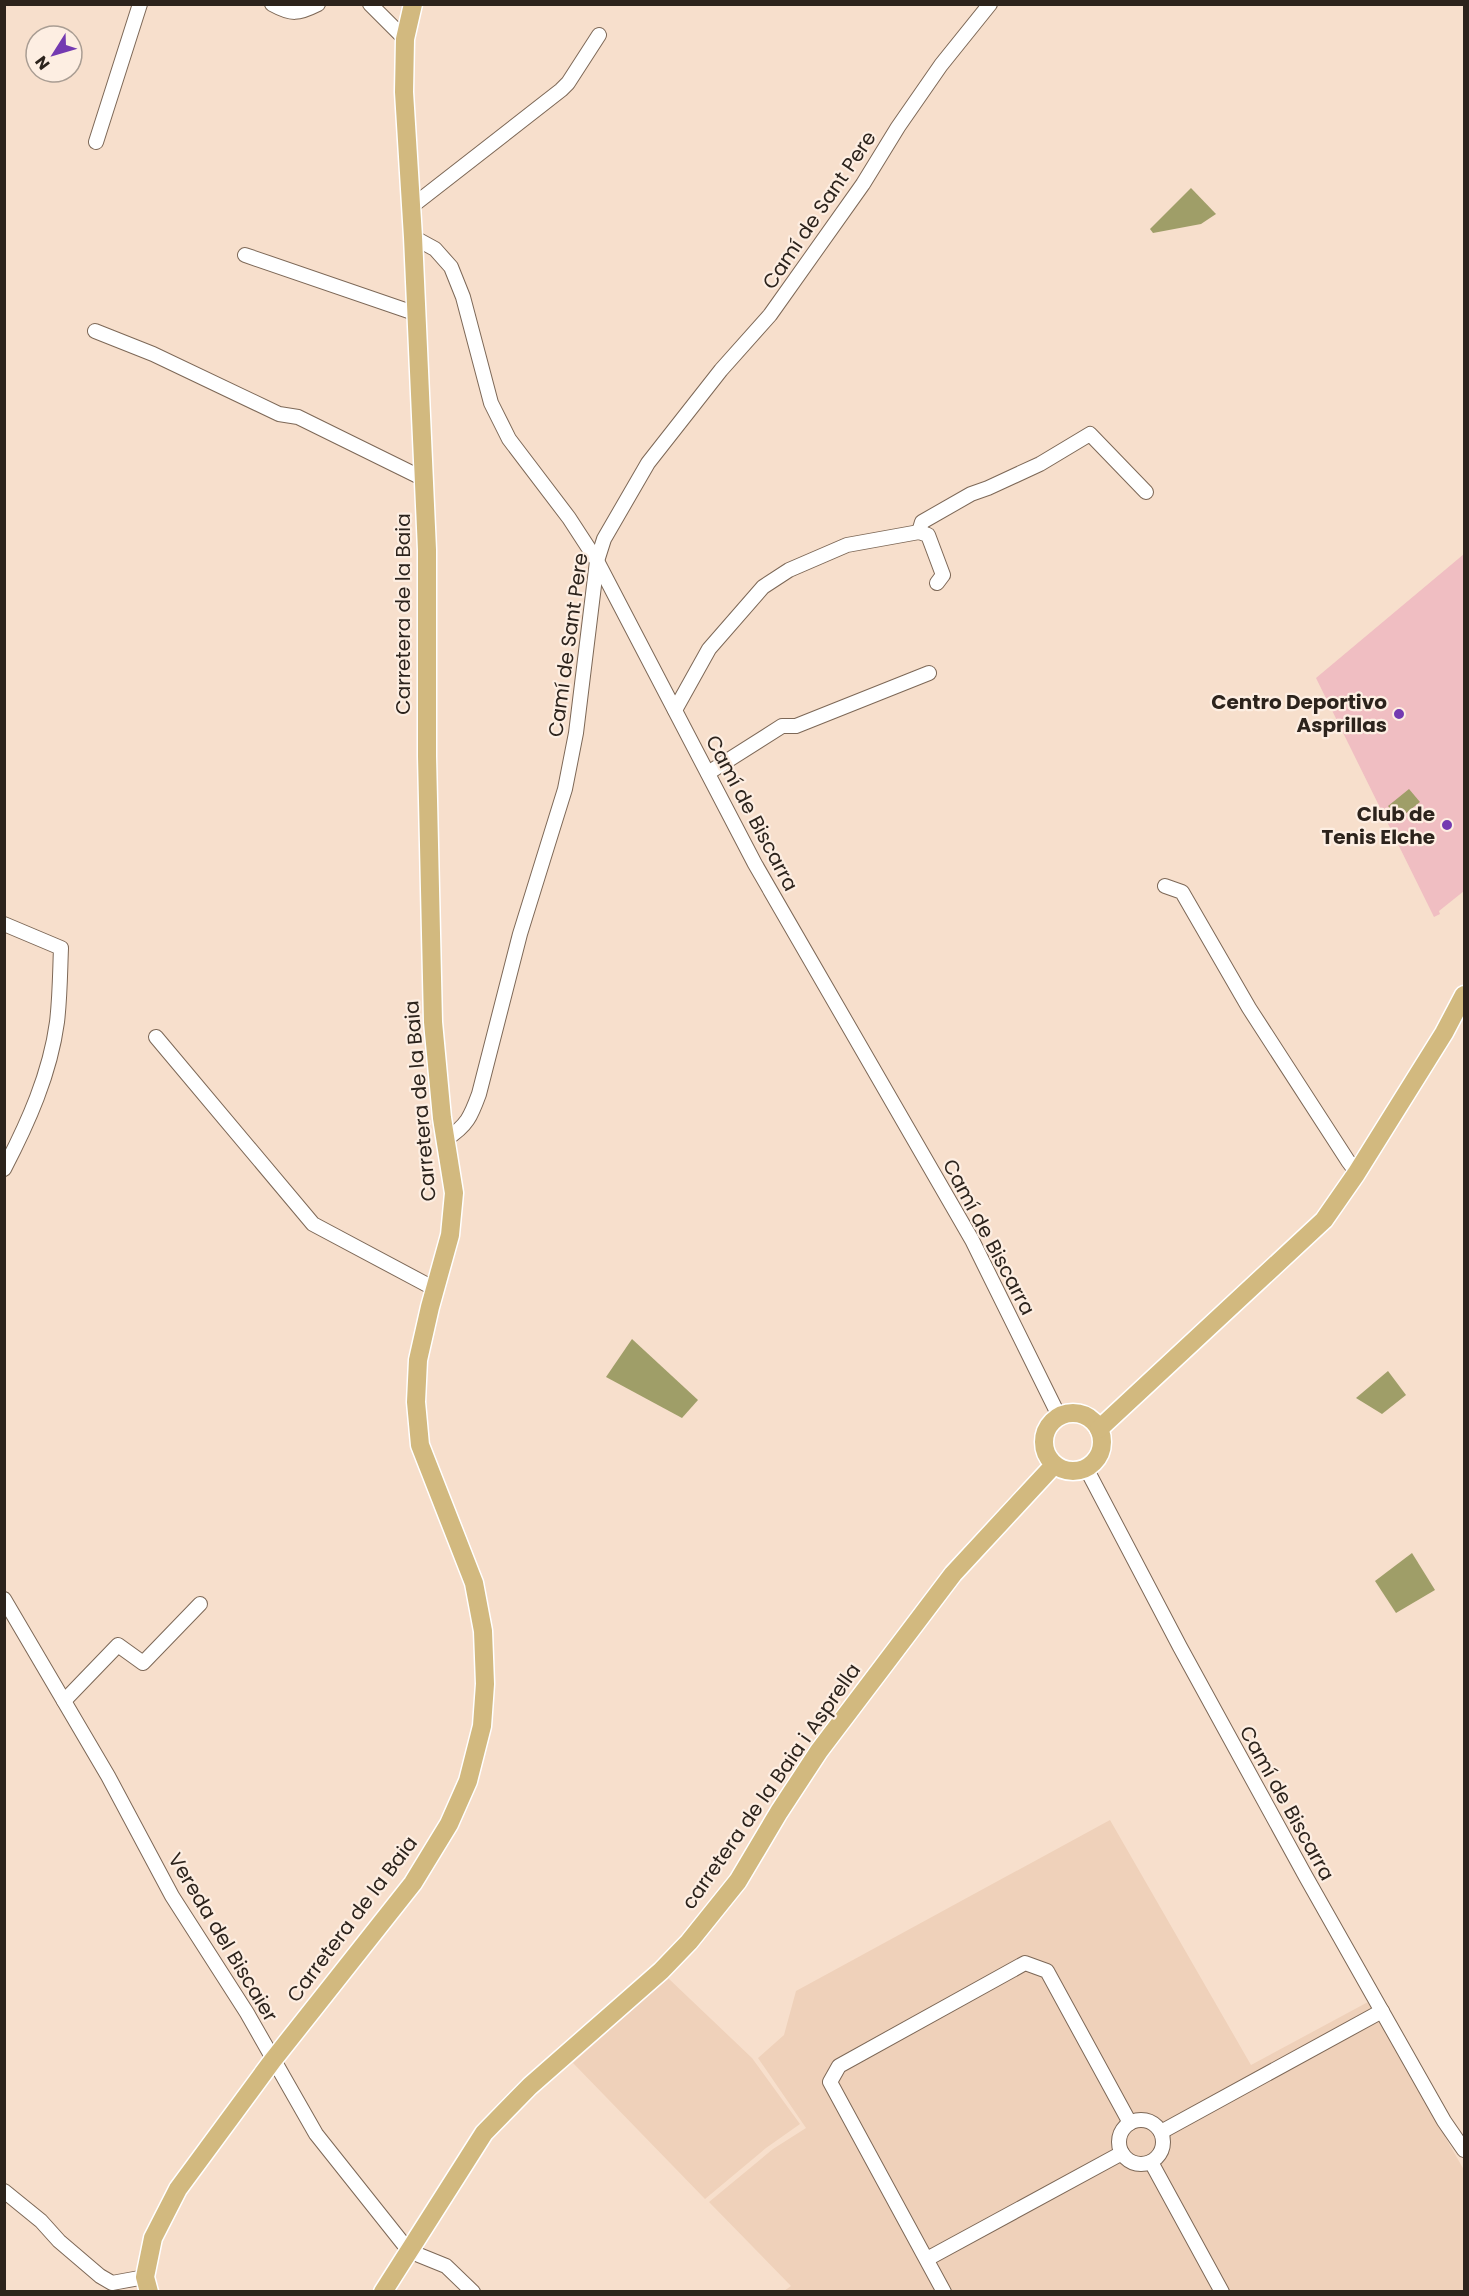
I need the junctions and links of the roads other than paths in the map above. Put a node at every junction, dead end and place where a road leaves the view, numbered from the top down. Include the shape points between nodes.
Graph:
1 (140, 4) edge
2 (272, 4) edge
3 (318, 4) edge
4 (370, 4) edge
5 (413, 4) edge
6 (990, 4) edge
7 (599, 35) dead end
8 (405, 39) junction
9 (96, 141) dead end
10 (411, 207) junction
11 (413, 237) junction
12 (245, 255) dead end
13 (417, 314) junction
14 (95, 331) dead end
15 (424, 479) junction
16 (1146, 492) dead end
17 (919, 532) junction
18 (597, 561) junction
19 (937, 583) dead end
20 (929, 673) dead end
21 (675, 710) junction
22 (708, 773) junction
23 (1165, 886) dead end
24 (4, 924) edge
25 (1464, 995) edge
26 (156, 1037) dead end
27 (446, 1139) junction
28 (4, 1169) edge
29 (1357, 1173) junction
30 (435, 1289) junction
31 (1059, 1416) junction
32 (1099, 1429) junction
33 (1054, 1465) junction
34 (1086, 1468) junction
35 (4, 1599) edge
36 (200, 1604) dead end
37 (64, 1701) junction
38 (1382, 2011) junction
39 (273, 2060) junction
40 (1130, 2123) junction
41 (1161, 2132) junction
42 (1464, 2150) edge
43 (1122, 2153) junction
44 (1151, 2162) junction
45 (4, 2191) edge
46 (409, 2251) junction
47 (927, 2259) junction
48 (147, 2284) edge
49 (383, 2292) edge
50 (473, 2292) edge
51 (944, 2292) edge
52 (1222, 2292) edge

1 - 9 street
2 - 3 street via 286,12 302,12
4 - 8 street
5 - 8 main road, Carretera de la Baia
6 - 18 street, Camí de Sant Pere via 898,127 863,184 770,315 648,463 604,539
7 - 10 street via 561,90
8 - 10 main road, Carretera de la Baia
10 - 11 main road, Carretera de la Baia
11 - 13 main road, Carretera de la Baia
11 - 18 street, Camí de Biscarra via 435,249 451,267 463,297 491,403 509,439
12 - 13 street
13 - 15 main road, Carretera de la Baia
14 - 15 street via 279,414 298,417
15 - 27 main road, Carretera de la Baia via 433,1022
16 - 17 street via 1090,434 1040,464 971,494 922,522
17 - 19 street via 928,535 943,575
17 - 21 street via 847,545 789,570 764,587 709,649
18 - 21 street, Camí de Biscarra
18 - 27 street, Camí de Sant Pere via 565,789 520,934 479,1094 470,1118
20 - 22 street via 796,726 782,726
21 - 22 street, Camí de Biscarra
22 - 31 street, Camí de Biscarra via 761,874 972,1240
23 - 29 street via 1182,892 1250,1008
24 - 28 street via 61,948 57,1023 47,1070 25,1130
25 - 29 main road
26 - 30 street via 313,1224
27 - 30 main road, Carretera de la Baia via 454,1193 450,1235
29 - 32 main road via 1324,1220
30 - 39 main road, Carretera de la Baia via 418,1360 420,1446 474,1583 483,1631 482,1726 468,1781 449,1824 413,1883
31 - 32 main road via 1080,1414
31 - 33 main road via 1048,1425 1043,1442
32 - 34 main road via 1101,1448 1097,1459
33 - 34 main road via 1072,1471
33 - 46 main road, carretera de la Baia i Asprella via 952,1574 819,1751 738,1881 689,1942 490,2127
34 - 38 street, Camí de Biscarra via 1197,1678
35 - 37 street, Vereda del Biscaier
36 - 37 street via 143,1663 118,1644
37 - 39 street, Vereda del Biscaier via 172,1896
38 - 41 street
38 - 42 street, Camí de Biscarra
39 - 46 street, Vereda del Biscaier via 316,2134
39 - 48 main road, Carretera de la Baia via 178,2189 153,2238
40 - 41 street via 1147,2120
40 - 43 street via 1119,2137
40 - 47 street via 1047,1971 1025,1963 839,2066 830,2082
41 - 44 street via 1163,2146
43 - 44 street via 1140,2164
43 - 47 street
44 - 52 street
45 - 48 street via 100,2276 112,2283
46 - 49 main road, carretera de la Baia i Asprella
46 - 50 street via 446,2266
47 - 51 street

